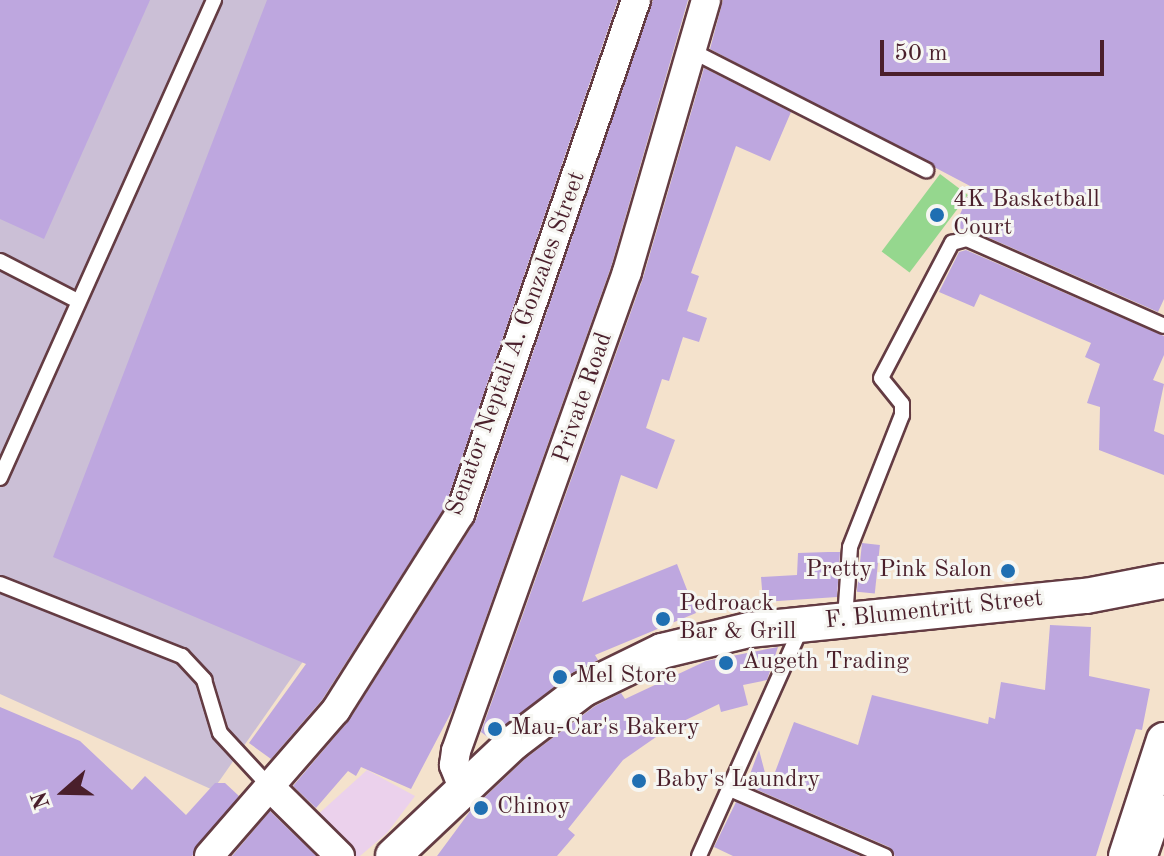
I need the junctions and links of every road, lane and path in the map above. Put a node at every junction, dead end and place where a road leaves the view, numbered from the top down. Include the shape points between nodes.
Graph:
1 (214, 0) edge
2 (636, 0) edge
3 (706, 0) edge
4 (692, 51) junction
5 (926, 170) dead end
6 (0, 261) edge
7 (76, 300) junction
8 (1164, 326) edge
9 (0, 478) edge
10 (1164, 581) edge
11 (0, 584) edge
12 (845, 619) junction
13 (803, 624) junction
14 (1164, 740) edge
15 (271, 788) junction
16 (730, 789) junction
17 (464, 790) junction
18 (1164, 806) edge
19 (209, 856) edge
20 (340, 856) edge
21 (393, 856) edge
22 (699, 856) edge
23 (885, 856) edge
24 (1126, 856) edge
25 (1147, 856) edge

1 - 7 lane
2 - 15 street, Senator Neptali A. Gonzales Street via 460,514 336,710
3 - 4 street, Private Road
4 - 5 lane
4 - 17 street, Private Road via 627,272 456,751 454,765
6 - 7 lane
7 - 9 lane
8 - 12 lane via 967,239 952,243 881,378 902,404 902,415 850,547
10 - 12 street, F. Blumentritt Street via 1086,596
11 - 15 lane via 182,656 204,680 220,733
12 - 13 street, F. Blumentritt Street
13 - 16 lane
13 - 17 street, F. Blumentritt Street via 702,639 613,671 513,743
14 - 24 street
15 - 19 street, Senator Neptali A. Gonzales Street
15 - 20 street
16 - 22 lane
16 - 23 lane
17 - 21 street, F. Blumentritt Street
18 - 25 street

